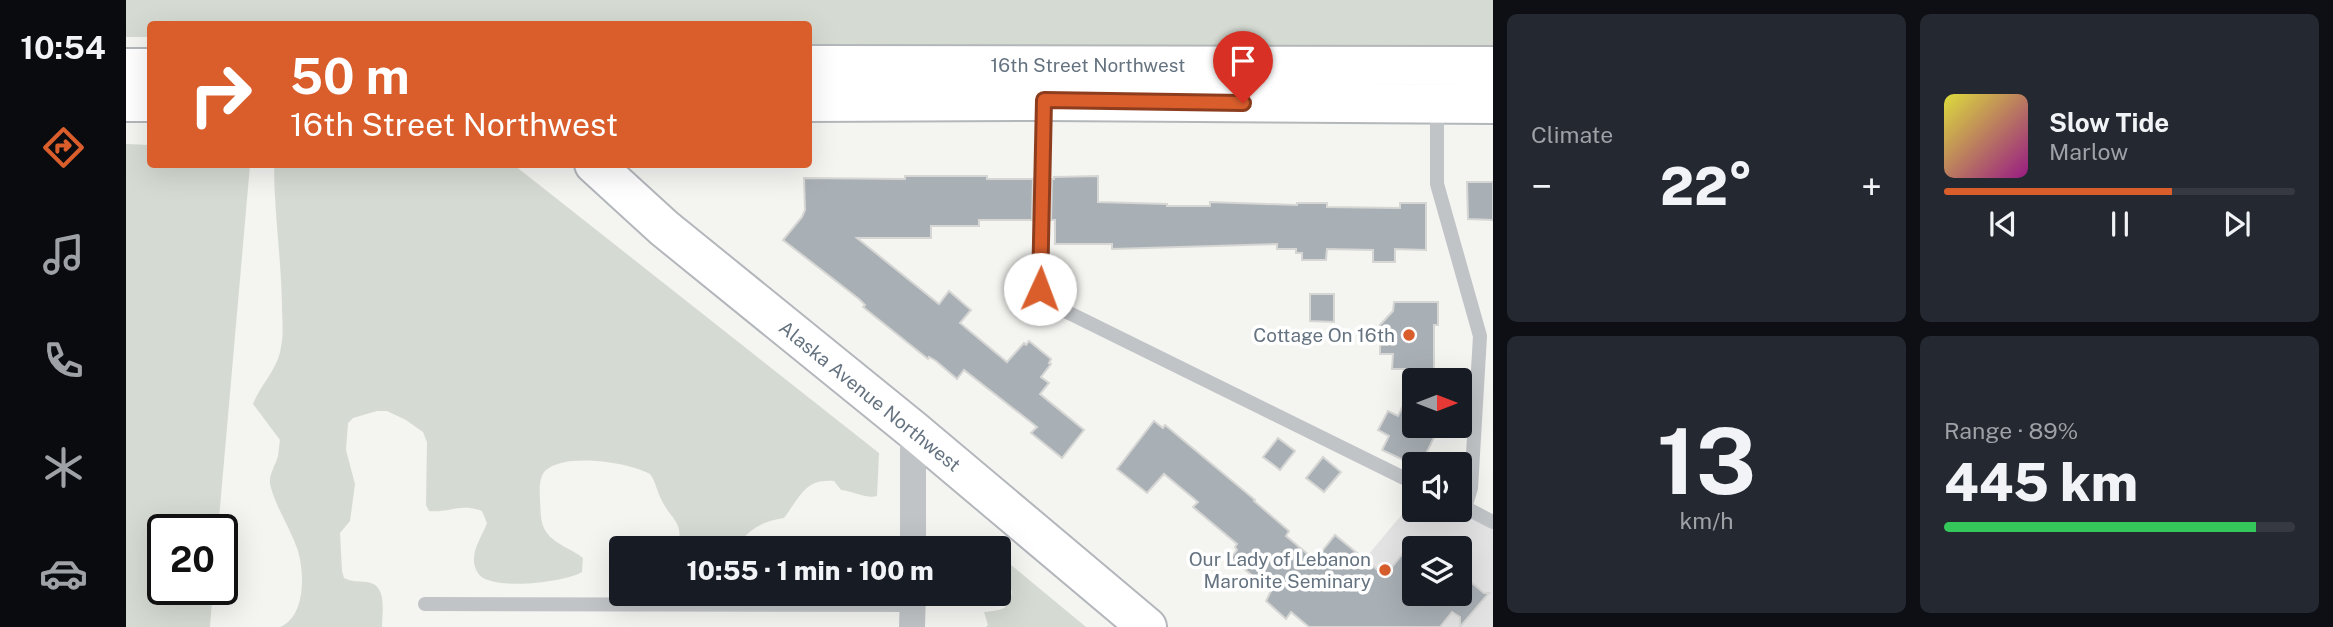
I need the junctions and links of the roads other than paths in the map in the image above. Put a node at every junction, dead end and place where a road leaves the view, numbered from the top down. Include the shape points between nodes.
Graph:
1 (812, 65) edge
2 (1493, 66) edge
3 (126, 68) edge
4 (147, 68) edge
5 (1044, 83) junction
6 (126, 102) edge
7 (147, 102) edge
8 (812, 102) edge
9 (1437, 104) junction
10 (1493, 104) edge
11 (598, 168) edge
12 (913, 430) junction
13 (1472, 471) edge
14 (1402, 477) edge
15 (1472, 512) edge
16 (1493, 522) edge
17 (913, 536) edge
18 (425, 604) dead end
19 (913, 608) edge
20 (1147, 627) edge

1 - 5 main road, 16th Street Northwest
2 - 5 main road, 16th Street Northwest
3 - 4 main road
5 - 8 main road, 16th Street Northwest
5 - 9 main road, 16th Street Northwest
5 - 14 lane via 1040,289 1055,306
6 - 7 main road
9 - 10 main road, 16th Street Northwest
9 - 13 lane via 1437,184 1480,336
11 - 12 main road, Alaska Avenue Northwest via 664,228
12 - 17 street
12 - 20 main road, Alaska Avenue Northwest
15 - 16 lane
18 - 19 lane

